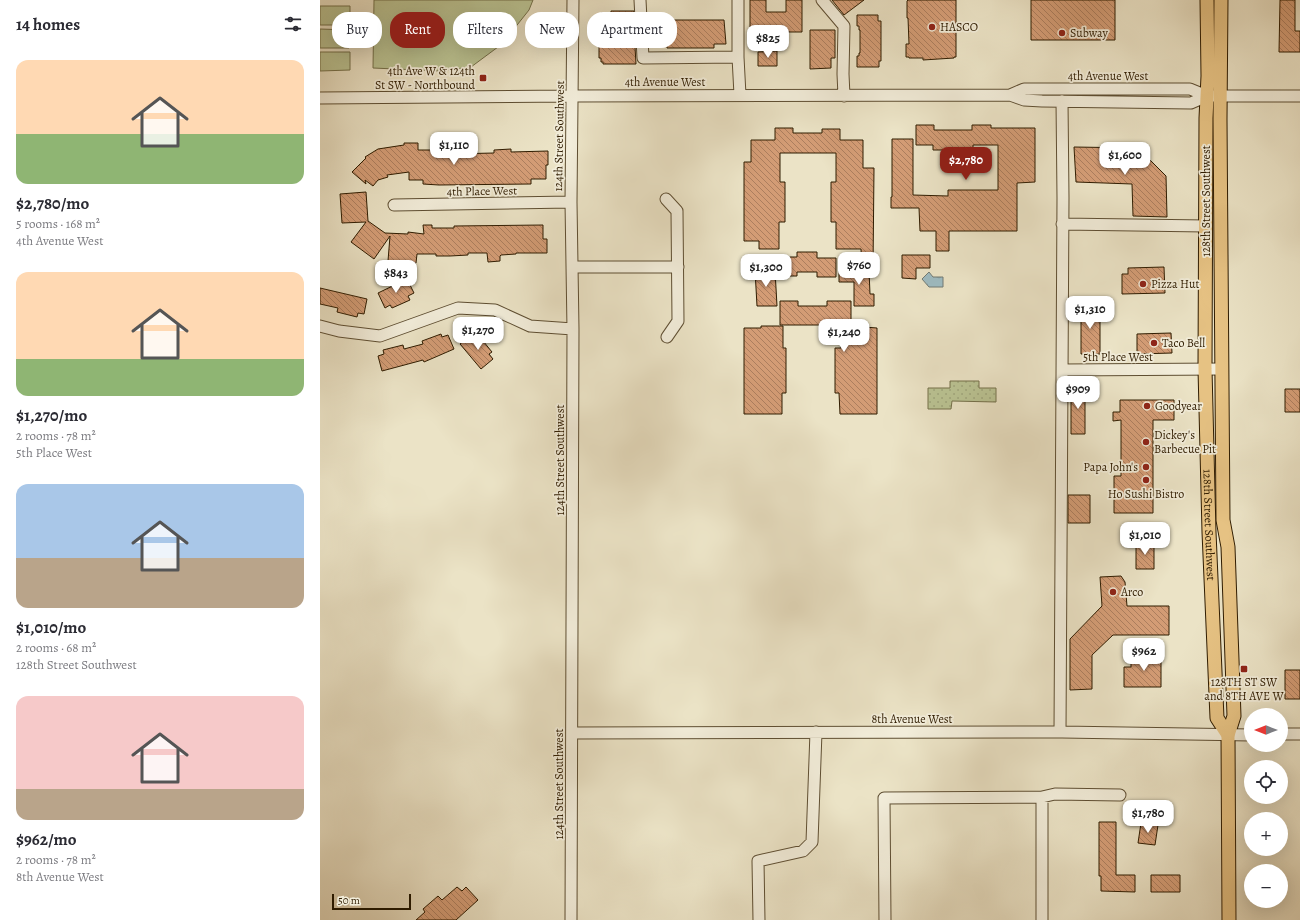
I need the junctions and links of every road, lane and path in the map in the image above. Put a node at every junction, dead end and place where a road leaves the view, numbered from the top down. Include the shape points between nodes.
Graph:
1 (573, 0) edge
2 (640, 0) edge
3 (738, 0) edge
4 (822, 0) edge
5 (1207, 0) edge
6 (1221, 0) edge
7 (738, 57) junction
8 (740, 95) junction
9 (1010, 95) junction
10 (572, 96) junction
11 (844, 96) junction
12 (1207, 96) junction
13 (1221, 96) junction
14 (1300, 96) edge
15 (320, 98) edge
16 (1062, 101) junction
17 (666, 199) dead end
18 (571, 202) junction
19 (394, 205) dead end
20 (1062, 224) junction
21 (1206, 226) junction
22 (572, 267) junction
23 (678, 267) junction
24 (320, 326) edge
25 (573, 329) junction
26 (667, 337) dead end
27 (1205, 369) junction
28 (1222, 369) junction
29 (1062, 370) junction
30 (816, 732) junction
31 (1060, 732) junction
32 (572, 733) junction
33 (1288, 734) edge
34 (1300, 734) edge
35 (1228, 735) junction
36 (1244, 735) edge
37 (1120, 795) dead end
38 (1042, 797) junction
39 (571, 920) edge
40 (759, 920) edge
41 (885, 920) edge
42 (1042, 920) edge
43 (1229, 920) edge

1 - 10 street, 124th Street Southwest
2 - 7 street via 643,58
3 - 7 street
4 - 11 street via 844,26
5 - 12 main road, 128th Street Southwest
6 - 13 main road, 128th Street Southwest
7 - 8 street
8 - 10 street, 4th Avenue West
8 - 11 street, 4th Avenue West
9 - 11 street, 4th Avenue West
9 - 12 street, 4th Avenue West via 1024,89 1190,89
9 - 16 street, 4th Avenue West via 1024,100
10 - 15 street, 4th Avenue West
10 - 18 street, 124th Street Southwest
12 - 13 street, 4th Avenue West
12 - 16 street, 4th Avenue West via 1192,103
12 - 21 main road, 128th Street Southwest
13 - 14 street, 4th Avenue West
13 - 28 main road, 128th Street Southwest
16 - 20 street
17 - 23 street via 677,211
18 - 19 street, 4th Place West
18 - 22 street, 124th Street Southwest
20 - 21 street
20 - 29 street
21 - 27 main road, 128th Street Southwest
22 - 23 street
22 - 25 street, 124th Street Southwest
23 - 26 street via 678,321
24 - 25 street via 380,336 458,308 495,310 530,326
25 - 32 street, 124th Street Southwest
27 - 28 street, 5th Place West
27 - 29 street, 5th Place West
27 - 35 main road, 128th Street Southwest via 1217,718
28 - 35 main road, 128th Street Southwest via 1222,520 1228,547 1234,716
29 - 31 street
30 - 31 street, 8th Avenue West
30 - 32 street, 8th Avenue West
30 - 40 street via 812,842 802,851 758,861
31 - 35 street, 8th Avenue West
32 - 39 street, 124th Street Southwest
33 - 34 street
35 - 36 street, 8th Avenue West
35 - 43 main road, 128th Street Southwest
37 - 38 street via 1055,794
38 - 41 street via 884,798
38 - 42 street

